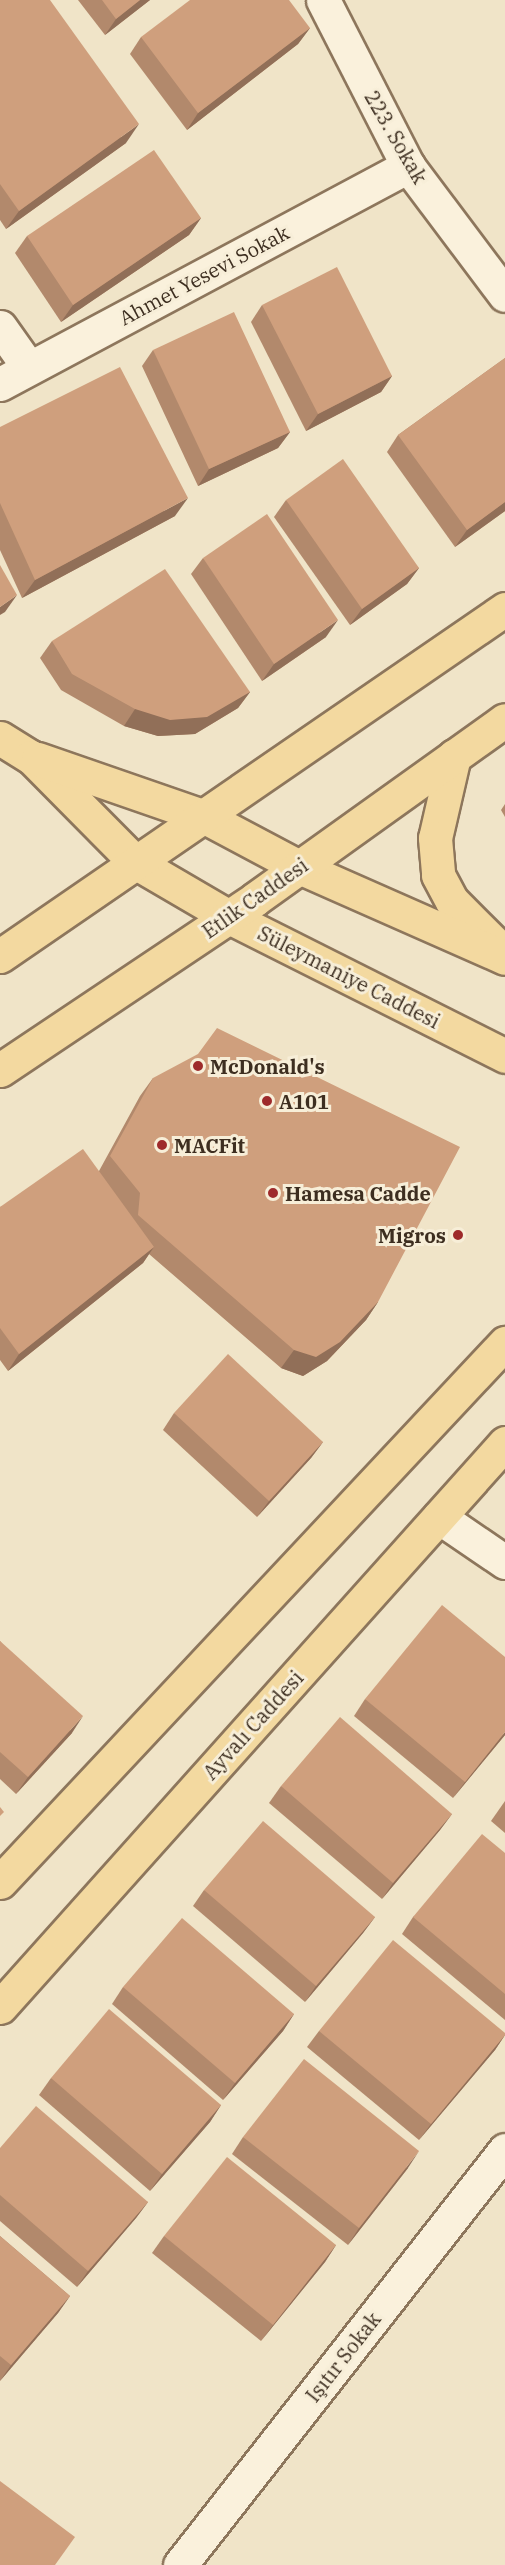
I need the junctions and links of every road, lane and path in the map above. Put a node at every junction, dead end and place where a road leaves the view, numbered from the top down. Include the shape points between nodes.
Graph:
1 (323, 0) edge
2 (408, 166) junction
3 (505, 295) edge
4 (0, 327) edge
5 (29, 368) junction
6 (0, 384) edge
7 (505, 609) edge
8 (505, 720) edge
9 (0, 738) edge
10 (454, 756) junction
11 (31, 757) junction
12 (203, 816) junction
13 (135, 862) junction
14 (299, 867) junction
15 (229, 917) junction
16 (505, 953) edge
17 (0, 956) edge
18 (505, 958) edge
19 (505, 1056) edge
20 (0, 1070) edge
21 (505, 1343) edge
22 (505, 1443) edge
23 (439, 1517) junction
24 (505, 1562) edge
25 (0, 1882) edge
26 (0, 2007) edge
27 (505, 2150) edge
28 (180, 2565) edge

1 - 2 street, 223. Sokak
2 - 3 street, 223. Sokak
2 - 5 street, Ahmet Yesevi Sokak
4 - 5 street
5 - 6 street, Ahmet Yesevi Sokak
7 - 12 main road
8 - 10 main road, Etlik Caddesi
9 - 11 main road, Süleymaniye Caddesi
10 - 14 main road, Etlik Caddesi
10 - 16 main road via 435,838 438,875 452,901
11 - 12 main road
11 - 13 main road, Süleymaniye Caddesi
12 - 13 main road
12 - 14 main road
13 - 15 main road, Süleymaniye Caddesi
13 - 17 main road
14 - 15 main road, Etlik Caddesi
14 - 18 main road
15 - 19 main road, Süleymaniye Caddesi
15 - 20 main road, Etlik Caddesi
21 - 25 main road
22 - 23 main road, Ayvalı Caddesi
23 - 24 street
23 - 26 main road, Ayvalı Caddesi
27 - 28 street, Işıtır Sokak

